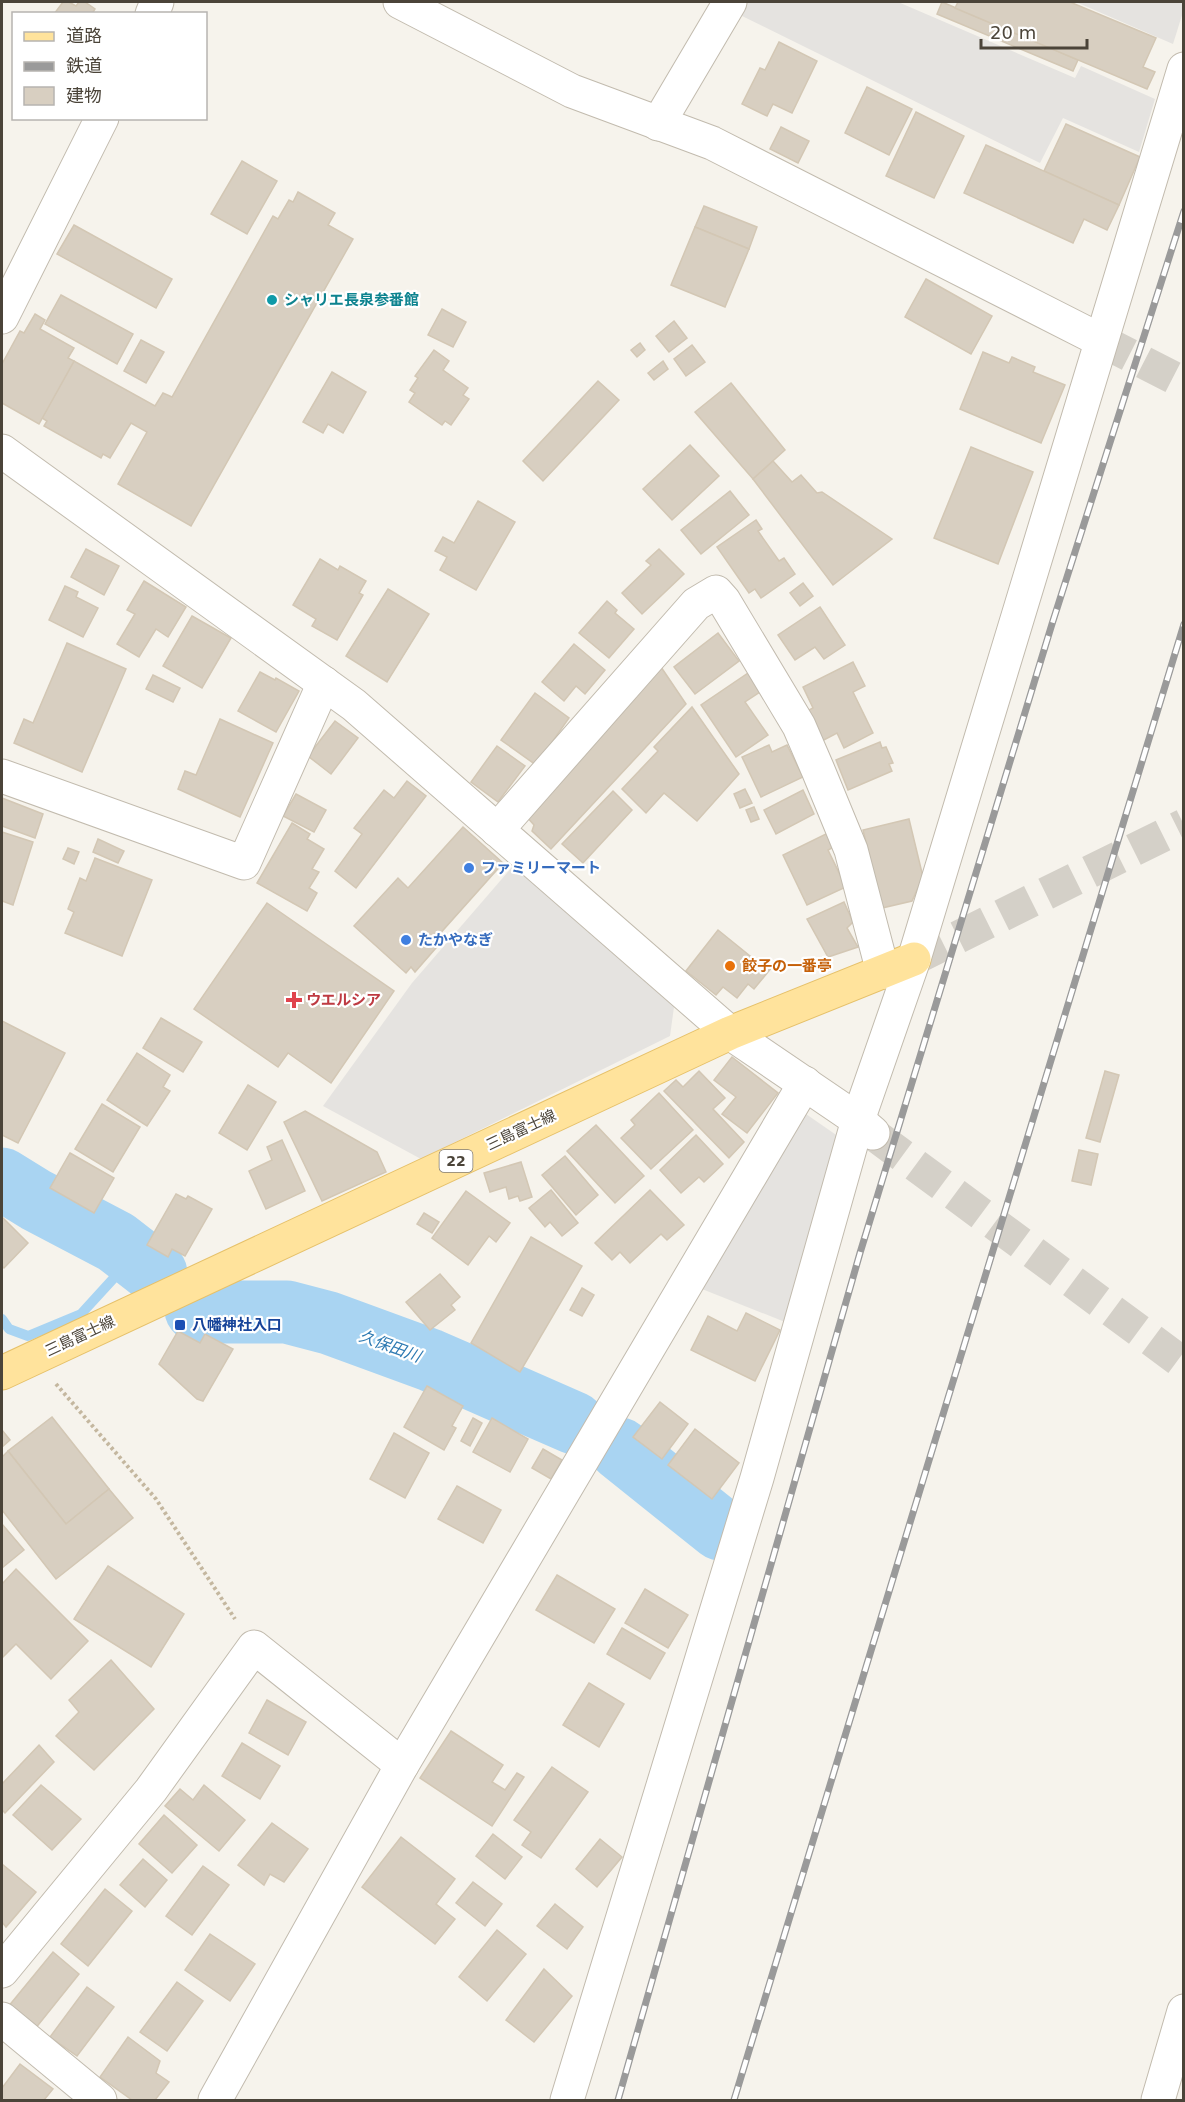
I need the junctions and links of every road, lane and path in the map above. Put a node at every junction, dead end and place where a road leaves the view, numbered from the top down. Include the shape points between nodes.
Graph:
1 (400, 2) edge
2 (730, 2) edge
3 (1184, 69) edge
4 (101, 120) edge
5 (658, 124) junction
6 (2, 317) edge
7 (1100, 340) junction
8 (2, 451) edge
9 (324, 682) junction
10 (2, 776) edge
11 (497, 830) junction
12 (914, 959) junction
13 (883, 972) junction
14 (730, 1033) junction
15 (805, 1083) junction
16 (867, 1128) junction
17 (33, 1358) junction
18 (2, 1373) edge
19 (254, 1647) junction
20 (402, 1765) junction
21 (2, 1971) edge
22 (1184, 2011) edge
23 (2, 2019) edge
24 (100, 2100) edge
25 (215, 2100) edge
26 (567, 2100) edge
27 (1158, 2100) edge

1 - 5 street via 572,91
2 - 5 street
3 - 7 street
4 - 6 street
5 - 7 street via 712,143
7 - 12 street
8 - 9 street
9 - 10 street via 244,863
9 - 11 street
11 - 13 street via 696,604 716,592 799,726 814,759 851,850
11 - 14 street
12 - 13 main road, 三島富士線 / 22
12 - 16 street
13 - 14 main road, 三島富士線 / 22
14 - 15 street
14 - 17 main road, 三島富士線 / 22
15 - 16 street
15 - 20 street
16 - 26 street
17 - 18 main road, 三島富士線 / 22
17 - 19 path via 156,1499
19 - 20 street
19 - 21 street via 152,1790
20 - 25 street
22 - 27 street
23 - 24 street

